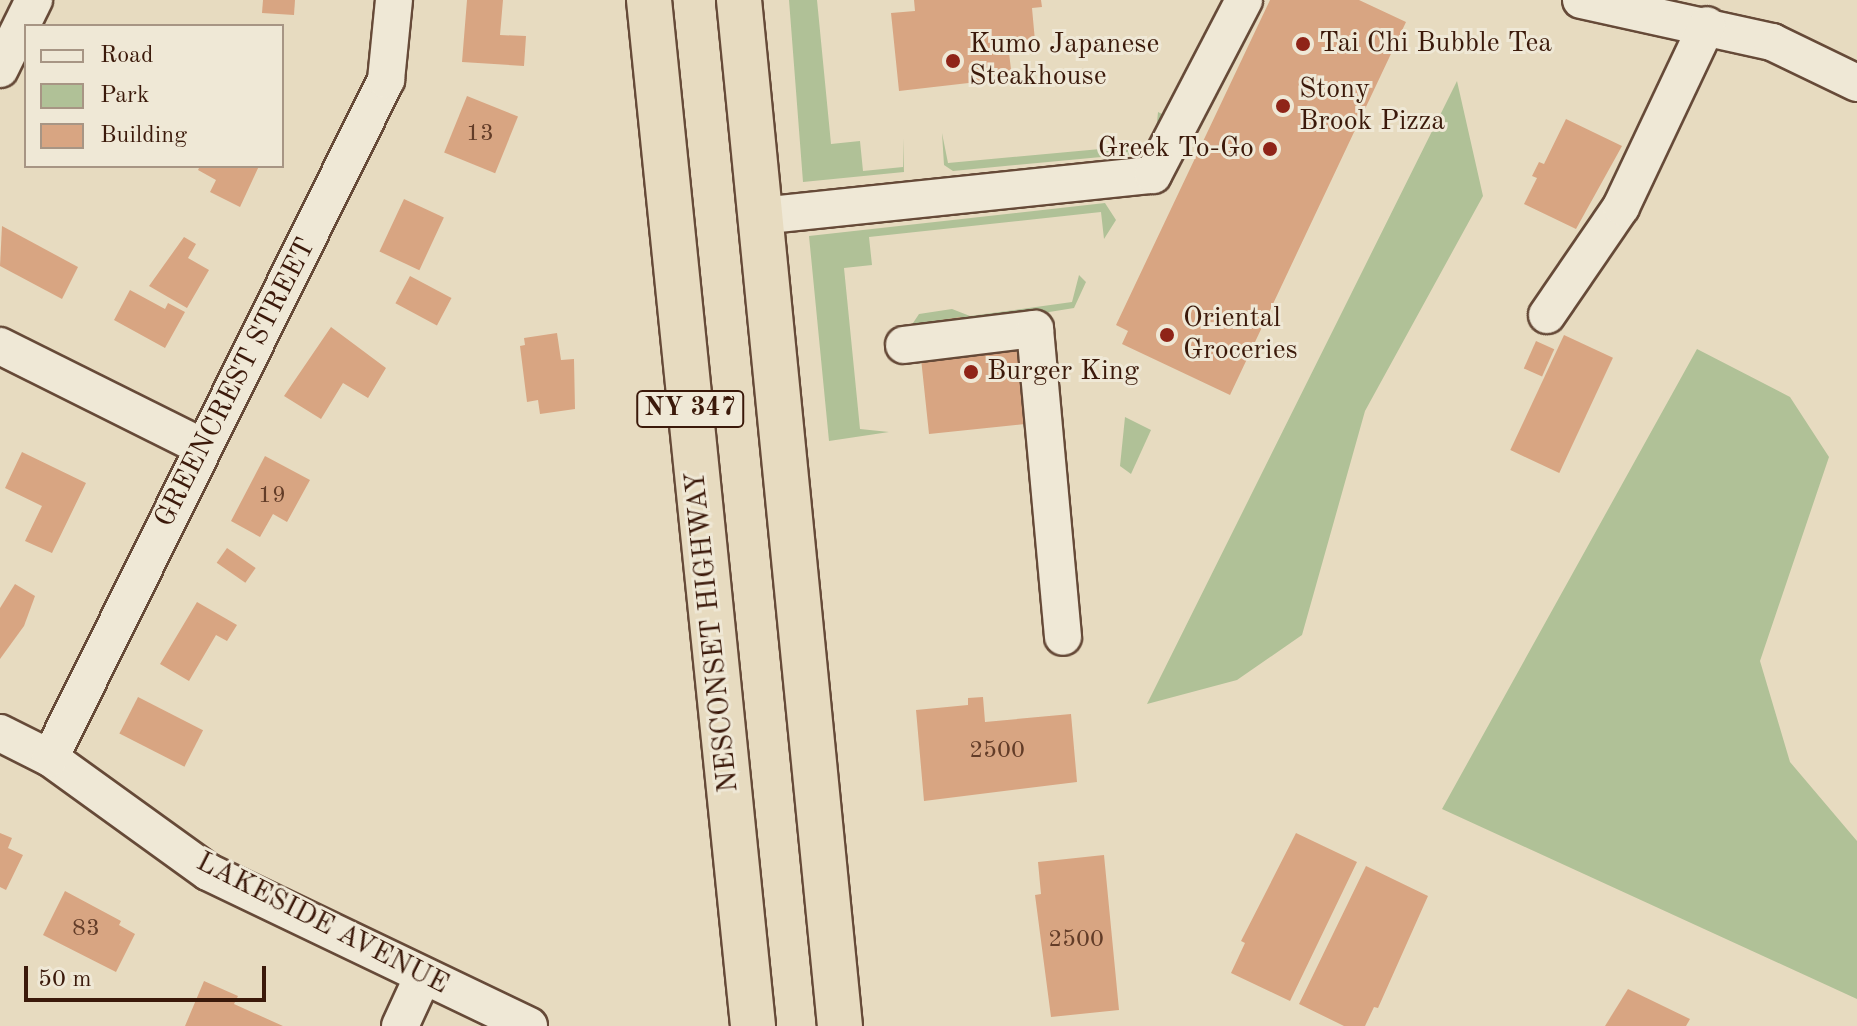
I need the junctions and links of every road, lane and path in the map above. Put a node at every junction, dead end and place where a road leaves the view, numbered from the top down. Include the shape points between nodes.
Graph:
1 (34, 0) edge
2 (394, 0) edge
3 (649, 0) edge
4 (739, 0) edge
5 (1244, 0) edge
6 (1581, 0) edge
7 (1707, 25) junction
8 (0, 69) edge
9 (1857, 83) edge
10 (760, 216) junction
11 (1547, 315) dead end
12 (904, 345) dead end
13 (0, 346) edge
14 (203, 447) junction
15 (1063, 637) dead end
16 (0, 733) edge
17 (50, 758) junction
18 (423, 976) junction
19 (838, 1012) edge
20 (400, 1026) edge
21 (529, 1026) edge
22 (753, 1026) edge
23 (875, 1026) edge

1 - 8 street
2 - 14 street, GREENCREST STREET via 386,80
3 - 22 highway, NESCONSET HIGHWAY / NY 347
4 - 10 highway, NY 347
5 - 10 street via 1153,175
6 - 7 street
7 - 9 street via 1772,42
7 - 11 street via 1621,207
10 - 19 highway, NY 347
12 - 15 street via 1035,329
13 - 14 street
14 - 17 street, GREENCREST STREET
16 - 17 street, LAKESIDE AVENUE
17 - 18 street, LAKESIDE AVENUE via 208,872
18 - 20 street
18 - 21 street, LAKESIDE AVENUE
19 - 23 highway

